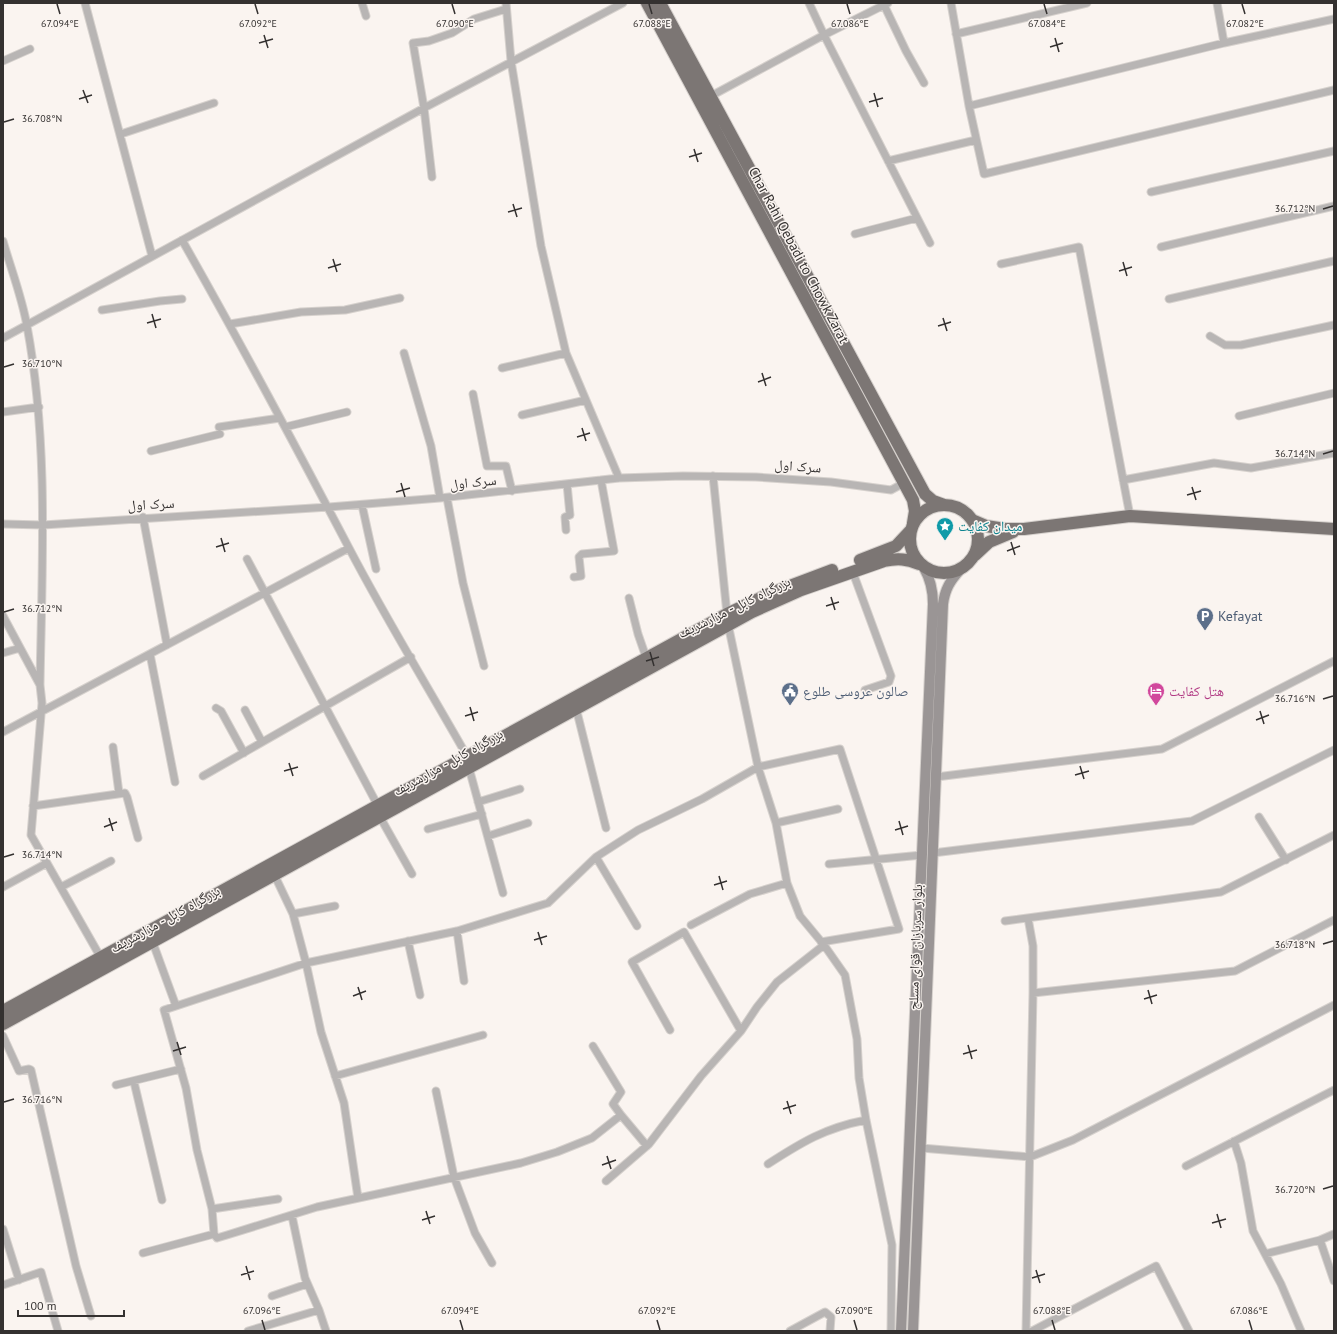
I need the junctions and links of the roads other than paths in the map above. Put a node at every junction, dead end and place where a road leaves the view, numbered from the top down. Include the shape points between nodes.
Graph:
1 (85, 3) edge
2 (362, 3) edge
3 (623, 3) edge
4 (647, 3) edge
5 (660, 3) edge
6 (810, 3) edge
7 (951, 3) edge
8 (1088, 3) edge
9 (1217, 3) edge
10 (886, 4) edge
11 (506, 6) edge
12 (366, 16) dead end
13 (1334, 19) edge
14 (956, 34) junction
15 (824, 35) junction
16 (1224, 43) junction
17 (30, 49) dead end
18 (3, 61) edge
19 (511, 61) junction
20 (924, 83) dead end
21 (1334, 90) edge
22 (711, 96) junction
23 (214, 102) dead end
24 (969, 106) junction
25 (424, 108) junction
26 (121, 134) junction
27 (976, 140) junction
28 (1334, 151) edge
29 (888, 161) junction
30 (432, 177) dead end
31 (1151, 192) dead end
32 (1334, 206) edge
33 (917, 218) junction
34 (855, 234) dead end
35 (182, 240) junction
36 (3, 241) edge
37 (930, 243) dead end
38 (1161, 247) dead end
39 (152, 256) junction
40 (1334, 261) edge
41 (1001, 264) dead end
42 (400, 298) dead end
43 (1169, 299) dead end
44 (182, 300) dead end
45 (102, 310) dead end
46 (230, 324) junction
47 (27, 325) junction
48 (1334, 325) edge
49 (1210, 336) dead end
50 (3, 338) edge
51 (404, 353) dead end
52 (566, 353) junction
53 (502, 368) dead end
54 (1334, 393) edge
55 (473, 394) dead end
56 (586, 400) junction
57 (38, 407) junction
58 (3, 412) edge
59 (347, 412) dead end
60 (522, 415) dead end
61 (1239, 416) dead end
62 (280, 418) junction
63 (285, 427) junction
64 (151, 451) dead end
65 (1334, 453) edge
66 (712, 476) junction
67 (619, 478) junction
68 (601, 480) junction
69 (1123, 480) junction
70 (904, 483) junction
71 (567, 484) junction
72 (512, 491) junction
73 (444, 498) junction
74 (362, 504) junction
75 (944, 505) junction
76 (329, 507) junction
77 (1130, 516) junction
78 (143, 518) junction
79 (972, 520) junction
80 (3, 524) edge
81 (43, 525) junction
82 (912, 527) junction
83 (1024, 528) junction
84 (1334, 529) edge
85 (566, 530) dead end
86 (349, 548) junction
87 (975, 555) junction
88 (247, 559) dead end
89 (922, 566) junction
90 (376, 570) dead end
91 (852, 570) junction
92 (960, 570) junction
93 (574, 577) dead end
94 (266, 592) junction
95 (630, 598) dead end
96 (3, 616) edge
97 (727, 619) junction
98 (167, 645) junction
99 (20, 648) junction
100 (3, 653) edge
101 (150, 654) junction
102 (410, 657) junction
103 (646, 657) junction
104 (1334, 661) edge
105 (484, 666) dead end
106 (40, 685) junction
107 (865, 690) dead end
108 (326, 706) junction
109 (216, 708) dead end
110 (576, 708) junction
111 (244, 710) dead end
112 (41, 712) junction
113 (3, 732) edge
114 (262, 742) junction
115 (113, 746) dead end
116 (1334, 750) edge
117 (244, 753) junction
118 (468, 762) junction
119 (758, 767) junction
120 (203, 776) dead end
121 (936, 777) junction
122 (175, 782) dead end
123 (520, 789) dead end
124 (119, 793) junction
125 (478, 802) junction
126 (33, 806) junction
127 (838, 809) dead end
128 (379, 812) junction
129 (482, 814) junction
130 (1259, 817) dead end
131 (528, 823) dead end
132 (776, 823) junction
133 (606, 828) dead end
134 (428, 829) dead end
135 (1334, 835) edge
136 (488, 836) junction
137 (138, 838) dead end
138 (933, 853) junction
139 (922, 855) junction
140 (596, 857) junction
141 (877, 860) junction
142 (1286, 860) junction
143 (111, 861) dead end
144 (47, 863) junction
145 (829, 864) dead end
146 (272, 870) junction
147 (412, 874) dead end
148 (787, 883) junction
149 (3, 887) edge
150 (60, 887) junction
151 (503, 893) dead end
152 (335, 906) dead end
153 (293, 914) junction
154 (1028, 918) junction
155 (1334, 920) edge
156 (1005, 921) dead end
157 (691, 925) dead end
158 (637, 926) dead end
159 (457, 931) junction
160 (408, 941) junction
161 (153, 943) junction
162 (823, 943) junction
163 (101, 958) junction
164 (306, 963) junction
165 (464, 981) dead end
166 (1032, 993) junction
167 (420, 995) dead end
168 (1334, 1005) edge
169 (176, 1006) junction
170 (3, 1012) edge
171 (3, 1024) edge
172 (670, 1030) dead end
173 (741, 1031) junction
174 (483, 1035) dead end
175 (3, 1036) edge
176 (593, 1046) dead end
177 (181, 1069) junction
178 (335, 1076) junction
179 (134, 1082) junction
180 (116, 1085) dead end
181 (1334, 1090) edge
182 (436, 1091) dead end
183 (621, 1115) junction
184 (866, 1120) junction
185 (1234, 1141) junction
186 (647, 1146) junction
187 (921, 1148) junction
188 (1030, 1157) junction
189 (768, 1164) dead end
190 (1186, 1166) dead end
191 (454, 1177) junction
192 (606, 1181) dead end
193 (358, 1198) junction
194 (278, 1199) dead end
195 (162, 1200) dead end
196 (212, 1209) junction
197 (292, 1216) junction
198 (3, 1229) edge
199 (214, 1234) junction
200 (1334, 1234) edge
201 (1320, 1240) junction
202 (143, 1254) dead end
203 (1265, 1254) junction
204 (492, 1263) dead end
205 (20, 1280) junction
206 (1334, 1281) edge
207 (307, 1284) junction
208 (3, 1285) edge
209 (272, 1296) dead end
210 (319, 1310) junction
211 (91, 1316) dead end
212 (58, 1331) edge
213 (248, 1331) edge
214 (326, 1331) edge
215 (790, 1331) edge
216 (830, 1331) edge
217 (891, 1331) edge
218 (901, 1331) edge
219 (913, 1331) edge
220 (1026, 1331) edge
221 (1032, 1331) edge
222 (1189, 1331) edge
223 (1301, 1331) edge

1 - 26 street
2 - 12 street
3 - 19 street
4 - 70 highway, Char Rahi Qebadi to Chowk Zarat
5 - 22 highway, Char Rahi Qebadi to Chowk Zarat
6 - 15 street
7 - 14 street
8 - 14 street
9 - 16 street
10 - 15 street
10 - 20 street via 906,51
11 - 19 street
11 - 25 street via 474,18 452,33 429,41 413,43
13 - 16 street
14 - 24 street
15 - 22 street
15 - 29 street
16 - 24 street
17 - 18 street
19 - 25 street
19 - 52 street via 541,246
21 - 27 street via 984,174
22 - 75 highway, Char Rahi Qebadi to Chowk Zarat via 925,494 933,501
23 - 26 street
24 - 27 street
25 - 30 street
25 - 35 street
26 - 39 street
27 - 29 street
28 - 31 street
29 - 33 street
32 - 38 street
33 - 34 street
33 - 37 street
35 - 39 street
35 - 46 street
36 - 47 street
39 - 47 street
40 - 43 street
41 - 69 street via 1079,247
42 - 46 street via 345,310 301,312
44 - 45 street
46 - 62 street
47 - 50 street
47 - 57 street
48 - 49 street via 1241,345 1225,345
51 - 73 street
52 - 53 street
52 - 56 street
54 - 61 street
55 - 72 street via 487,466 506,466
56 - 60 street
56 - 67 street
57 - 58 street
57 - 81 street
59 - 63 street
62 - 63 street
62 - 64 street via 220,430
63 - 76 street
65 - 69 street via 1252,468 1214,462
66 - 67 street, سرک اول
66 - 70 street, سرک اول via 756,476 891,490
66 - 97 street
67 - 68 street, سرک اول
68 - 71 street, سرک اول
68 - 93 street via 614,550 582,554 580,576
69 - 77 street
70 - 82 highway, Char Rahi Qebadi to Chowk Zarat via 913,500 915,511
71 - 72 street, سرک اول
71 - 85 street via 570,515 565,517
72 - 73 street, سرک اول
73 - 74 street, سرک اول
73 - 105 street
74 - 76 street, سرک اول
74 - 90 street
75 - 79 highway via 960,509
75 - 82 highway via 926,510
76 - 78 street, سرک اول
76 - 86 street
77 - 83 highway
77 - 84 highway
78 - 81 street, سرک اول
78 - 98 street
79 - 83 highway via 986,526 1005,529
79 - 87 highway via 978,537
80 - 81 street, سرک اول
81 - 106 street
82 - 89 highway via 911,549
82 - 97 highway, بزرگراه کابل - مزارشریف via 896,546 797,582
83 - 87 highway via 989,542
86 - 94 street
86 - 102 street
87 - 92 highway
88 - 94 street
89 - 91 highway, بزرگراه کابل - مزارشریف via 908,559 897,558
89 - 92 highway via 942,574
89 - 139 main road, بلوار سربازان قوای مسلح via 931,579 933,590
91 - 97 highway, بزرگراه کابل - مزارشریف
91 - 107 street via 891,676 889,682
92 - 121 main road, بلوار سربازان قوای مسلح via 945,590 943,604
94 - 98 street
94 - 108 street
95 - 103 street
96 - 99 street
97 - 103 highway, بزرگراه کابل - مزارشریف
97 - 110 highway, بزرگراه کابل - مزارشریف
97 - 119 street
98 - 101 street
99 - 100 street
99 - 106 street
101 - 112 street
101 - 122 street
102 - 108 street
102 - 118 street
103 - 118 highway, بزرگراه کابل - مزارشریف
104 - 121 street via 1162,749
106 - 112 street
108 - 114 street
108 - 128 street
109 - 117 street via 221,711
110 - 118 highway, بزرگراه کابل - مزارشریف
110 - 133 street
111 - 114 street
112 - 113 street
112 - 126 street
114 - 117 street
115 - 124 street
116 - 138 street via 1192,821
117 - 120 street
118 - 125 street
118 - 128 highway, بزرگراه کابل - مزارشریف
119 - 132 street
119 - 140 street via 702,800 638,830
119 - 141 street via 840,749
121 - 138 main road, بلوار سربازان قوای مسلح
123 - 125 street
124 - 126 street
124 - 137 street via 125,793 127,797
125 - 129 street
126 - 144 street via 31,835
127 - 132 street
128 - 146 highway, بزرگراه کابل - مزارشریف
128 - 147 street
129 - 134 street
129 - 136 street
130 - 142 street
131 - 136 street
132 - 148 street
135 - 142 street
136 - 151 street
138 - 187 main road, بلوار سربازان قوای مسلح
139 - 141 street
139 - 218 main road, بلوار سربازان قوای مسلح
140 - 158 street
140 - 159 street via 548,903
141 - 145 street
141 - 162 street via 899,929
142 - 154 street via 1222,892
143 - 150 street
144 - 149 street
144 - 150 street
146 - 153 street
146 - 161 highway, بزرگراه کابل - مزارشریف
146 - 163 highway, بزرگراه کابل - مزارشریف
148 - 157 street via 750,894
148 - 162 street via 800,916
150 - 163 street
152 - 153 street
153 - 164 street
154 - 156 street
154 - 166 street via 1033,946
155 - 166 street via 1235,971
159 - 160 street
159 - 165 street
160 - 164 street
160 - 167 street
161 - 169 street
161 - 171 highway, بزرگراه کابل - مزارشریف
162 - 173 street via 776,982
162 - 184 street via 844,975 856,1039
163 - 170 highway, بزرگراه کابل - مزارشریف
164 - 169 street
164 - 178 street via 321,1032
166 - 188 street
168 - 188 street via 1073,1140
169 - 177 street via 164,1010
172 - 173 street via 632,962 684,932
173 - 186 street via 701,1076
174 - 178 street
175 - 211 street via 19,1071 31,1070 76,1266
176 - 183 street via 621,1092 613,1104
177 - 179 street
177 - 196 street
178 - 193 street via 344,1103
179 - 180 street
179 - 195 street
181 - 185 street
182 - 191 street
183 - 186 street
183 - 191 street via 592,1138 576,1145 521,1163
184 - 189 street via 809,1138
184 - 217 street via 892,1245
185 - 190 street
185 - 203 street via 1241,1163 1253,1231
186 - 192 street
187 - 188 street
187 - 219 main road, بلوار سربازان قوای مسلح
188 - 220 street
191 - 193 street
191 - 204 street via 475,1233
193 - 197 street via 317,1207
194 - 196 street
196 - 199 street
197 - 199 street via 218,1238
197 - 207 street
198 - 205 street
199 - 202 street
200 - 201 street
201 - 203 street
201 - 206 street
203 - 223 street
205 - 208 street
205 - 212 street via 41,1272
207 - 209 street
207 - 210 street
210 - 213 street
210 - 214 street
215 - 216 street via 825,1312 831,1317
221 - 222 street via 1156,1266

